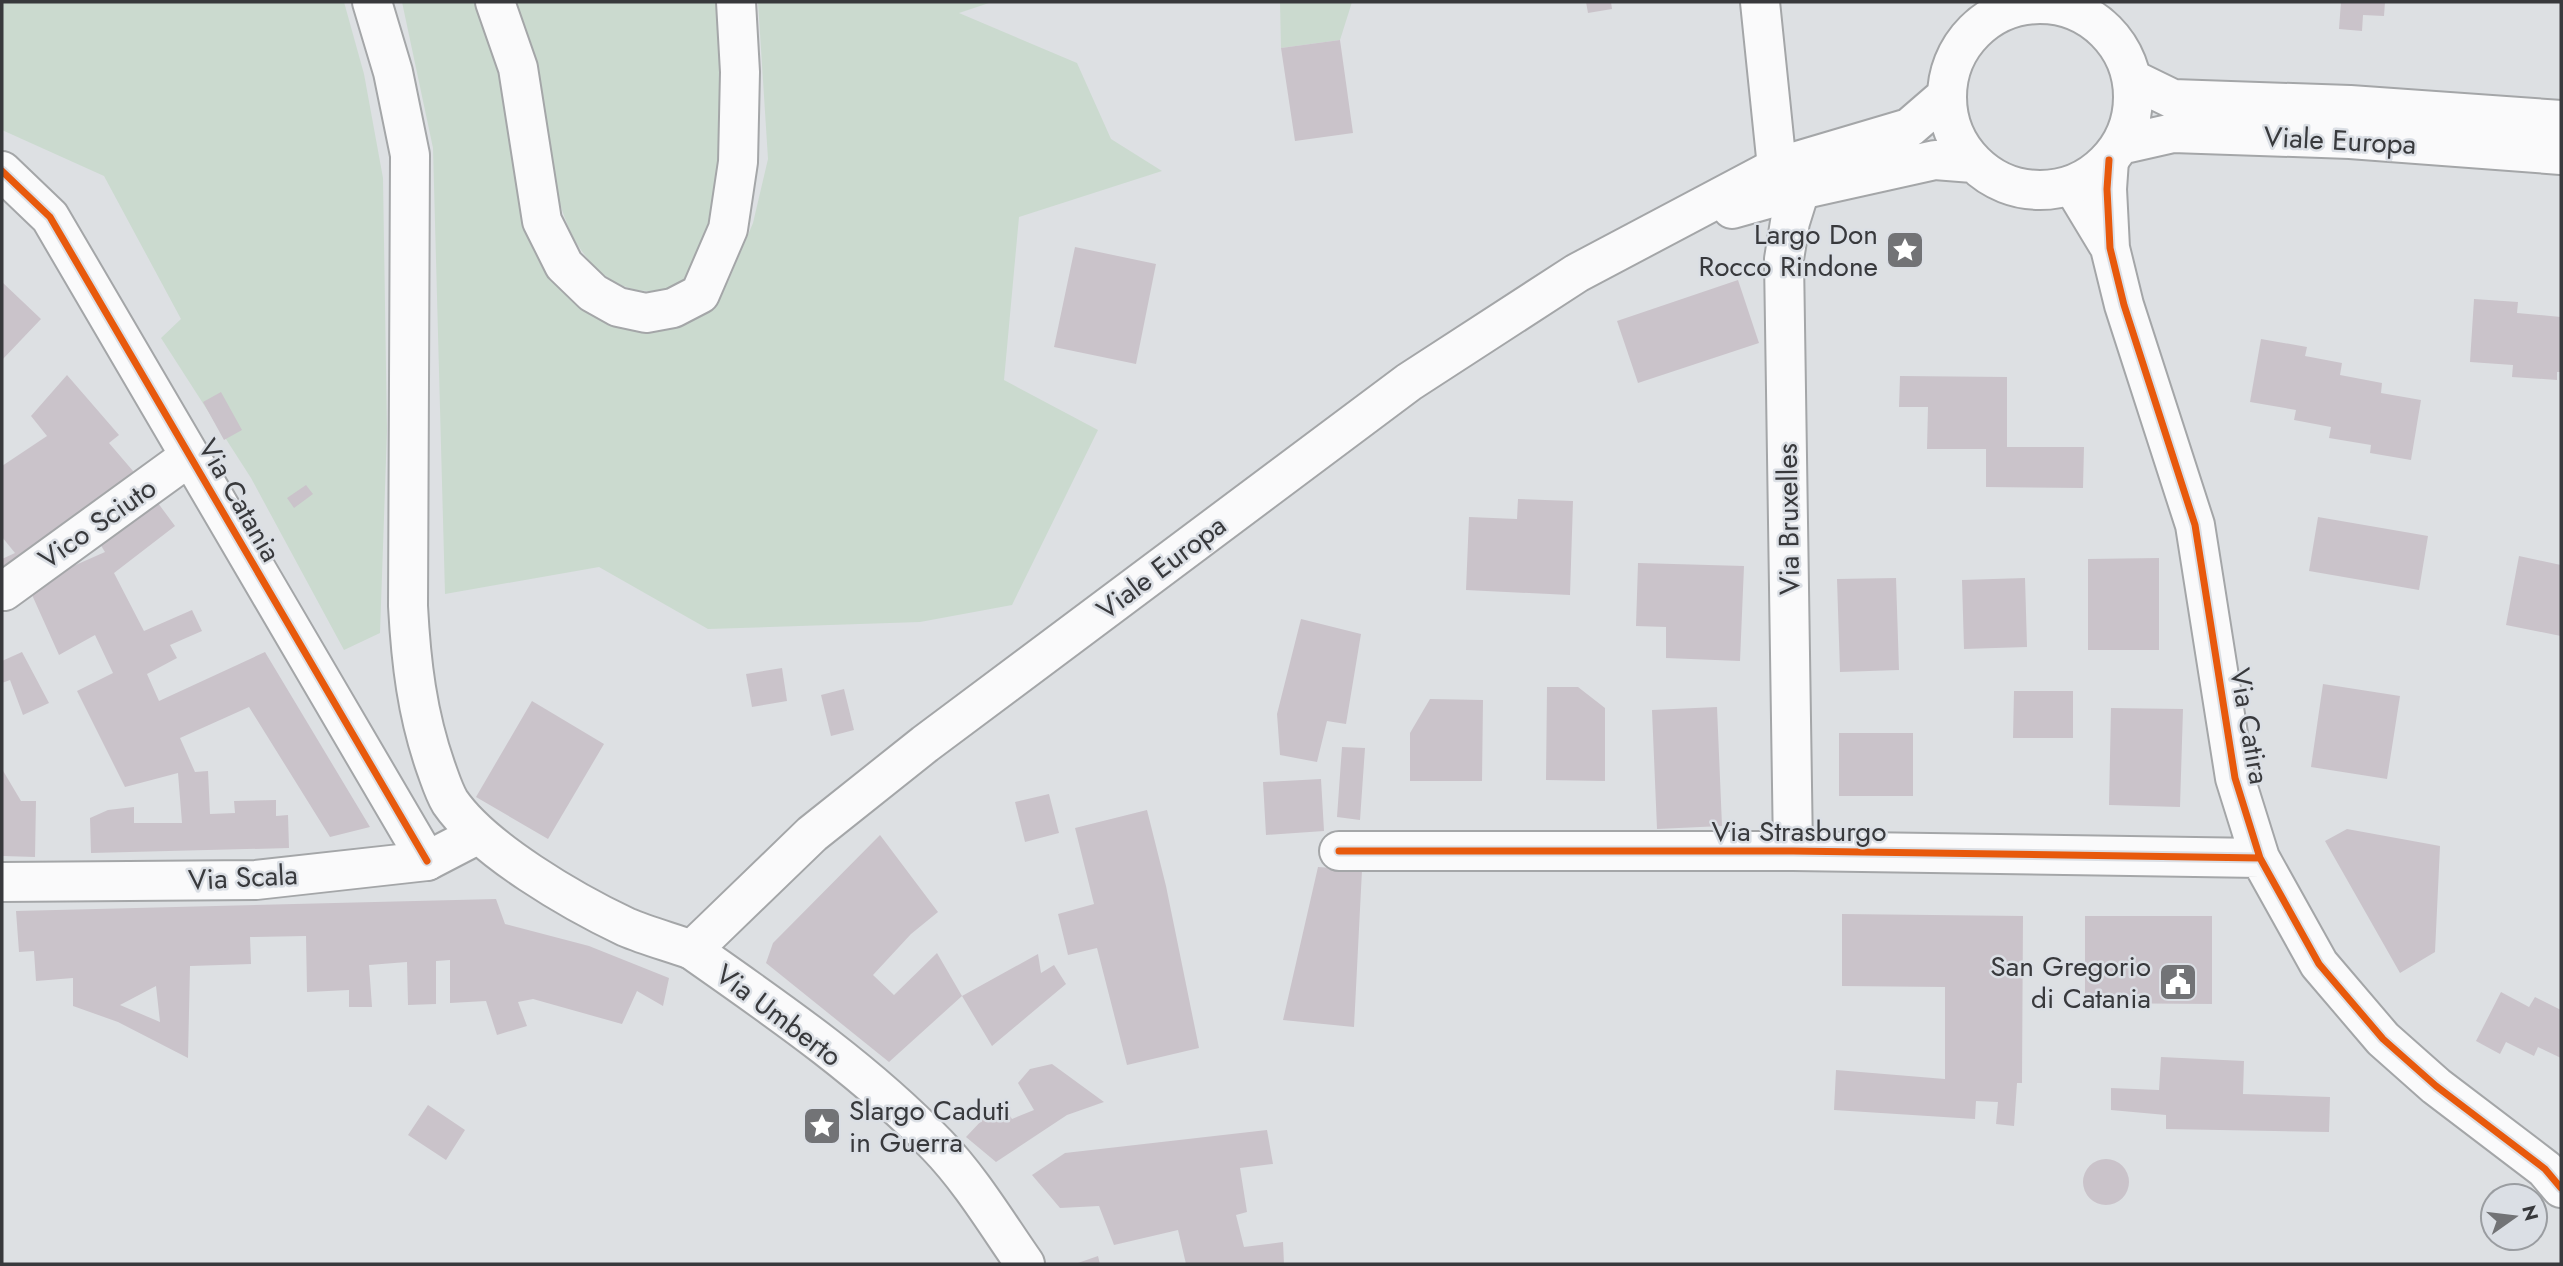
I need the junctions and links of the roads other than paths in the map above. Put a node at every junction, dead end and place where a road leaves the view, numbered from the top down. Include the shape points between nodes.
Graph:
1 (372, 2) edge
2 (495, 2) edge
3 (736, 2) edge
4 (1760, 2) edge
5 (1970, 2) edge
6 (2061, 4) edge
7 (1957, 53) junction
8 (2132, 79) junction
9 (1946, 96) junction
10 (2561, 120) edge
11 (2115, 152) junction
12 (2561, 155) edge
13 (1973, 163) junction
14 (2, 172) edge
15 (1788, 178) junction
16 (2072, 185) junction
17 (2110, 248) junction
18 (190, 456) junction
19 (4, 591) dead end
20 (477, 835) junction
21 (1339, 851) dead end
22 (1793, 851) junction
23 (2260, 858) junction
24 (427, 860) junction
25 (2, 882) edge
26 (692, 950) junction
27 (2556, 1177) edge
28 (1025, 1264) edge

1 - 20 main road via 393,72 410,155 408,606 412,668 418,707 440,779 449,801
2 - 3 main road via 518,68 542,221 564,265 593,293 618,307 646,313 673,308 700,294 728,229 738,162
4 - 15 main road, Via Bruxelles
5 - 7 main road
6 - 7 main road via 2039,3 2003,12 1972,32
6 - 8 main road via 2088,16 2108,33
7 - 9 main road
8 - 10 main road, Viale Europa via 2173,99 2350,105
8 - 11 main road via 2129,124
9 - 13 main road via 1953,132
9 - 15 main road, Viale Europa via 1909,128
11 - 12 main road, Viale Europa via 2172,133 2350,139
11 - 16 main road
11 - 17 main road, Via Catira via 2107,189
13 - 15 main road, Viale Europa via 1935,160
13 - 16 main road via 1989,176 2024,189
14 - 18 main road, Via Catania via 50,217
15 - 22 main road, Via Bruxelles via 1790,222 1784,259
15 - 26 main road, Viale Europa via 1663,229 1577,273 1409,382 925,744 812,834
16 - 17 main road
17 - 23 main road, Via Catira via 2195,525 2235,778
18 - 19 main road, Vico Sciuto
18 - 24 main road, Via Catania
20 - 24 main road, Via Scala
20 - 26 main road, Via Umberto via 628,928
21 - 22 main road, Via Strasburgo
22 - 23 main road, Via Strasburgo
23 - 27 main road, Via Catira via 2319,964 2383,1039 2436,1086
24 - 25 main road, Via Scala via 256,880
26 - 28 main road, Via Umberto via 862,1077 937,1145

